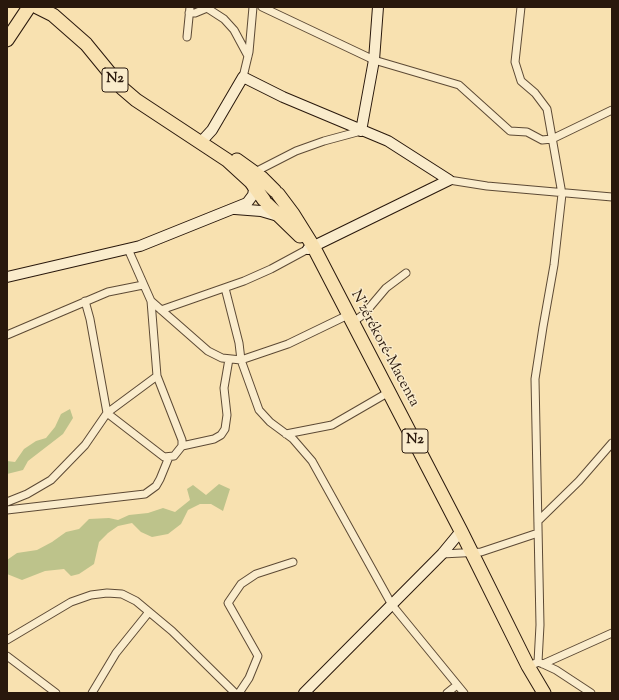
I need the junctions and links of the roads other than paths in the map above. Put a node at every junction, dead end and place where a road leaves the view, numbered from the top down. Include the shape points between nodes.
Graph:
1 (29, 7) edge
2 (37, 7) edge
3 (206, 7) edge
4 (253, 7) edge
5 (262, 7) edge
6 (378, 7) edge
7 (521, 7) edge
8 (190, 10) edge
9 (187, 37) dead end
10 (7, 40) edge
11 (248, 56) junction
12 (374, 60) junction
13 (243, 77) junction
14 (612, 110) edge
15 (361, 131) junction
16 (552, 139) junction
17 (201, 142) junction
18 (253, 177) junction
19 (449, 180) junction
20 (276, 193) junction
21 (562, 194) junction
22 (612, 197) edge
23 (266, 202) junction
24 (233, 209) junction
25 (283, 218) junction
26 (311, 247) junction
27 (128, 249) junction
28 (406, 273) dead end
29 (7, 277) edge
30 (143, 285) junction
31 (225, 288) junction
32 (85, 301) junction
33 (151, 301) junction
34 (161, 310) junction
35 (348, 318) junction
36 (7, 335) edge
37 (229, 359) junction
38 (241, 360) junction
39 (158, 376) junction
40 (386, 393) junction
41 (107, 413) junction
42 (286, 434) junction
43 (612, 443) edge
44 (182, 446) junction
45 (169, 457) junction
46 (7, 502) edge
47 (7, 510) edge
48 (538, 521) junction
49 (459, 533) junction
50 (538, 533) junction
51 (469, 553) junction
52 (442, 554) junction
53 (293, 562) dead end
54 (392, 605) junction
55 (149, 612) junction
56 (612, 632) edge
57 (7, 640) edge
58 (7, 656) edge
59 (533, 665) junction
60 (457, 685) junction
61 (56, 693) edge
62 (92, 693) edge
63 (235, 693) edge
64 (239, 693) edge
65 (304, 693) edge
66 (447, 693) edge
67 (464, 693) edge
68 (536, 693) edge
69 (544, 693) edge
70 (591, 693) edge

1 - 10 highway
2 - 17 highway, N2 via 53,15 86,44 122,88 136,100 166,122
3 - 8 street via 195,13
3 - 11 street via 224,19 234,30
4 - 11 street
5 - 12 street
6 - 12 street
7 - 16 street via 515,62 521,81 535,93 547,109
8 - 9 street
11 - 13 street
12 - 15 street
12 - 16 street via 459,84 510,131 527,132 542,140
13 - 15 street
13 - 17 street via 212,130
14 - 16 street
15 - 18 street via 296,151
15 - 19 street via 388,141
16 - 21 street
17 - 18 highway, N2 via 220,150
18 - 20 highway, N2
18 - 23 highway, N2
18 - 24 street via 254,190 251,199
19 - 21 street
19 - 26 street
20 - 23 highway via 276,203 272,205
20 - 26 highway, N2 via 293,214
21 - 22 street
21 - 48 street via 554,265 535,380
23 - 25 highway, N2
24 - 25 street via 261,211
24 - 27 street
25 - 26 highway, N2
26 - 31 street via 271,269
26 - 35 highway, N2
27 - 29 street
27 - 30 street
28 - 35 street via 386,288 364,314
30 - 32 street via 108,292
30 - 33 street
31 - 34 street
31 - 38 street
32 - 36 street
32 - 41 street
33 - 34 street
33 - 39 street
34 - 37 street via 208,351
35 - 38 street via 288,344
35 - 40 highway, N2
37 - 38 street
37 - 44 street via 224,388 228,415 225,429 214,439
38 - 42 street via 260,410 270,422
39 - 41 street
39 - 44 street
40 - 42 street via 332,425
40 - 49 highway, N2
41 - 45 street via 164,457
41 - 46 street via 85,445 57,475 27,494
42 - 54 street via 312,461
43 - 48 street via 580,481
44 - 45 street via 174,456
45 - 47 street via 156,486 145,494
48 - 50 street
49 - 51 highway, N2
49 - 52 street
50 - 51 street via 490,550
50 - 59 street via 540,625
51 - 52 street
51 - 59 highway, N2
52 - 54 street
53 - 64 street via 256,574 241,584 228,603 258,656 249,678
54 - 60 street
54 - 65 street
55 - 57 street via 122,594 91,595 71,602
55 - 62 street via 116,653
55 - 63 street
56 - 59 street
58 - 61 street
59 - 68 highway, N2
59 - 69 highway, N2
59 - 70 street via 556,670
60 - 66 street
60 - 67 street

